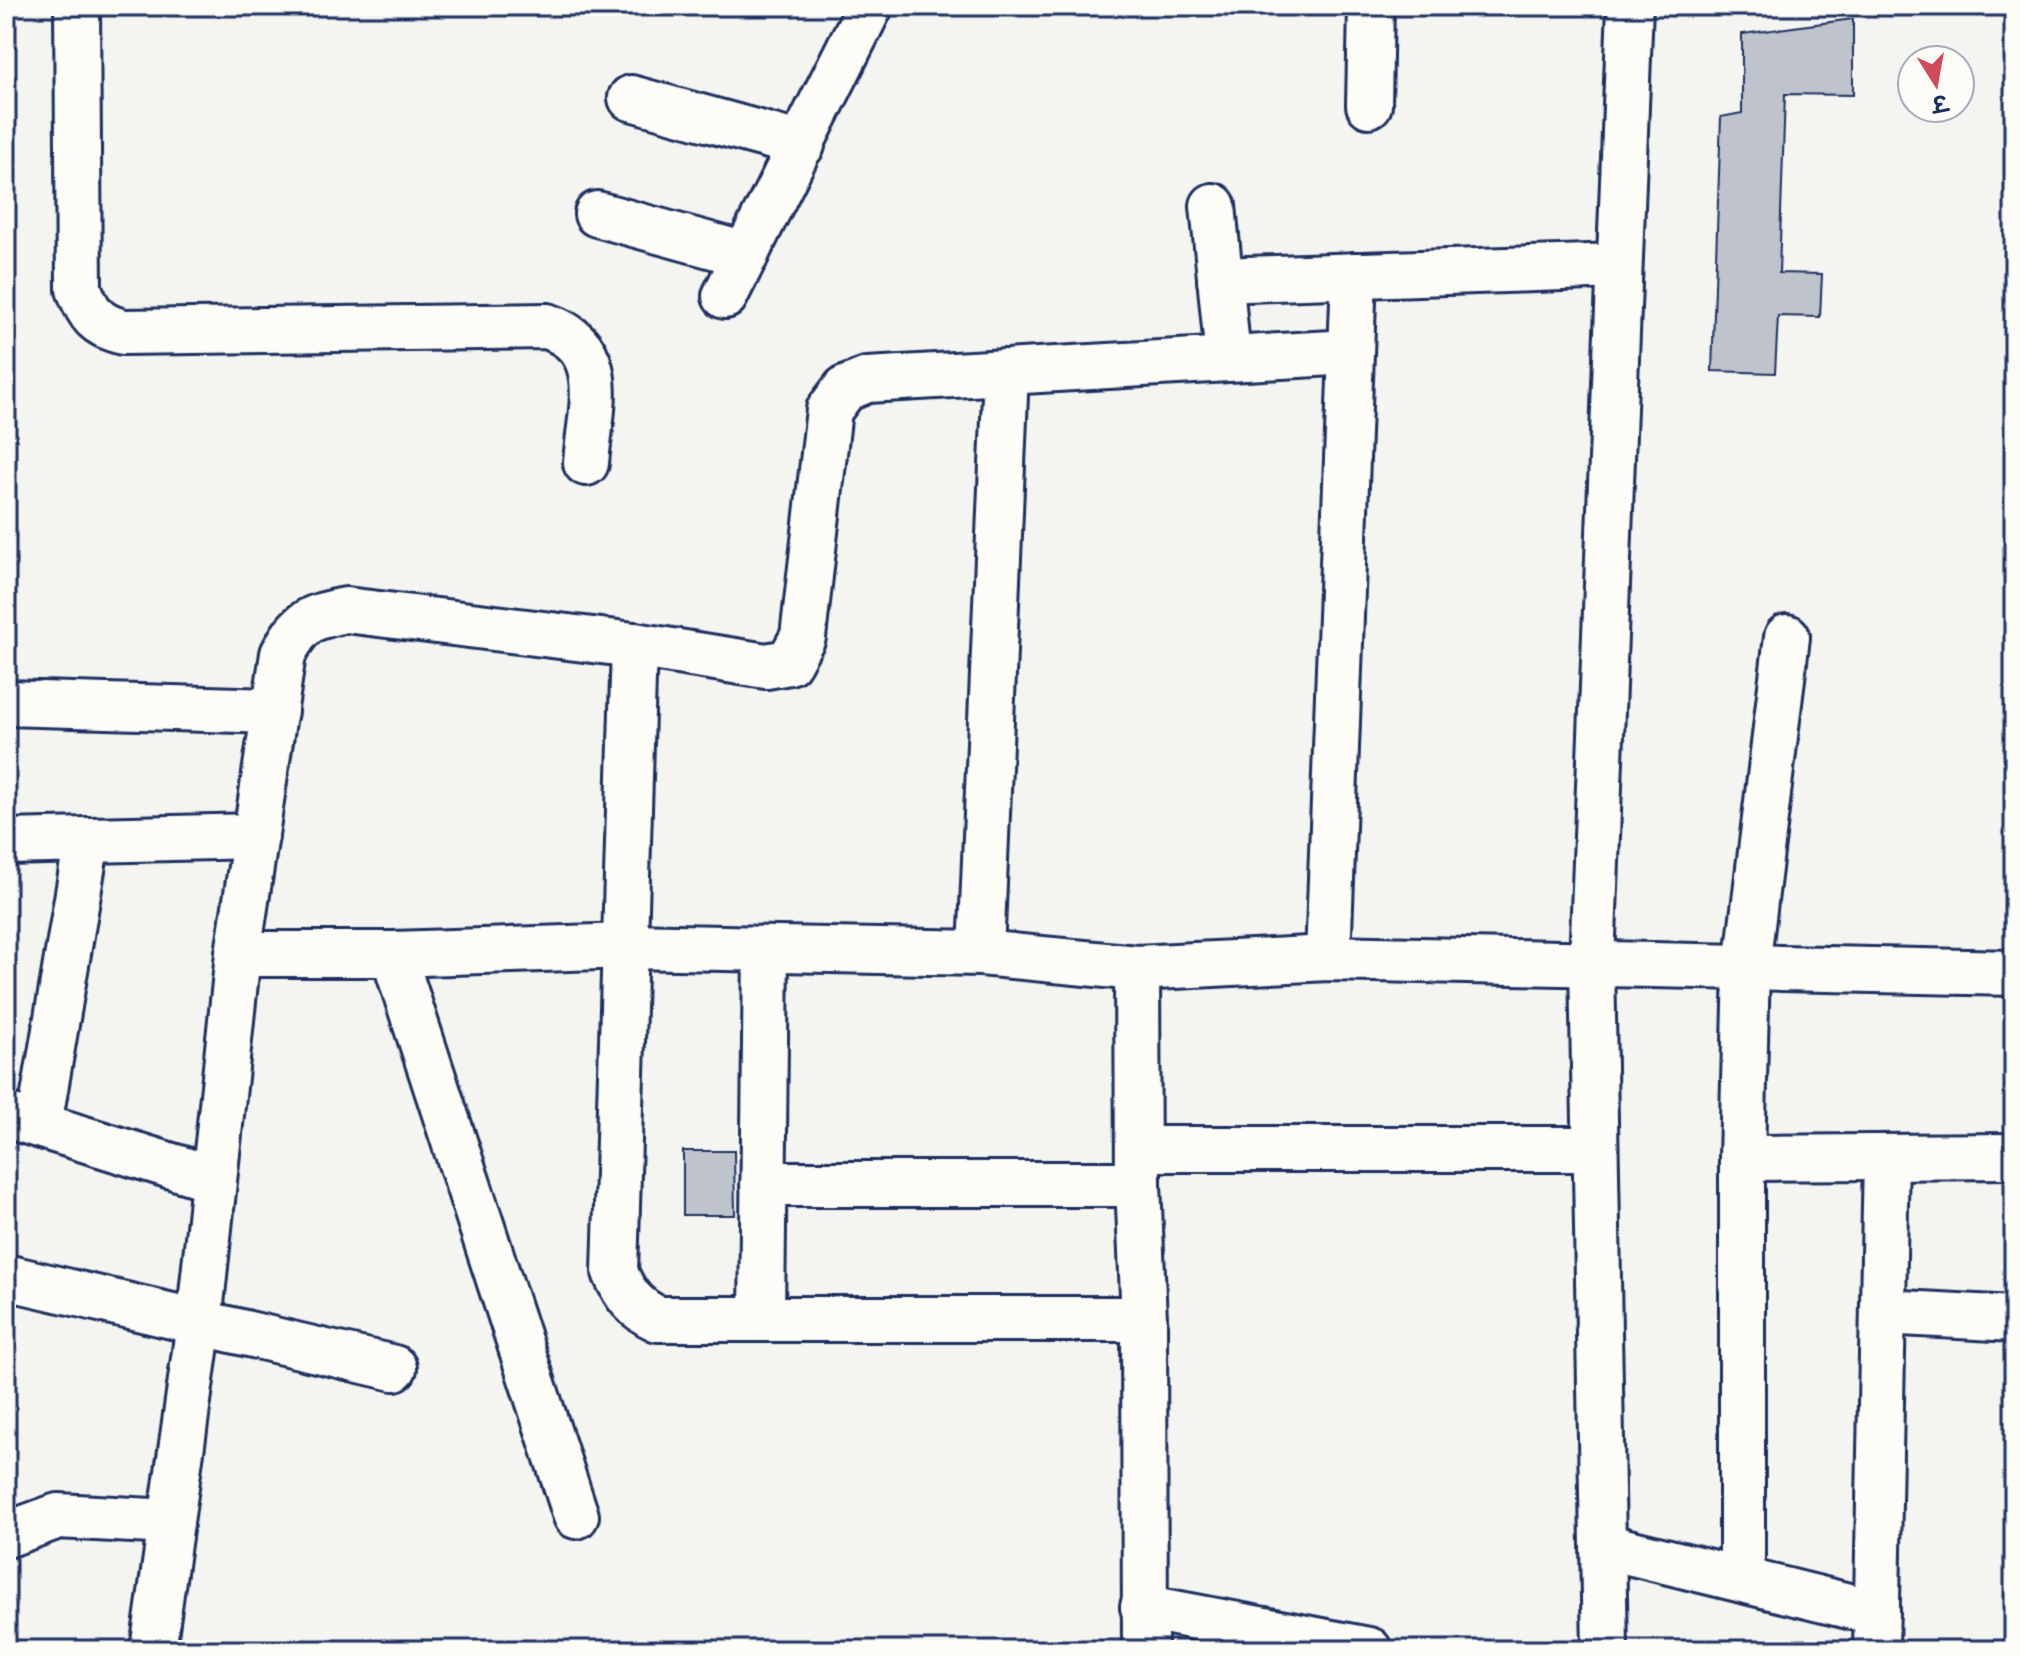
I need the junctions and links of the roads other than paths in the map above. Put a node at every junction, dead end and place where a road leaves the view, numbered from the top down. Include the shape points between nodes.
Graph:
1 (77, 6) edge
2 (870, 6) edge
3 (1371, 6) edge
4 (1630, 6) edge
5 (631, 98) dead end
6 (1369, 105) dead end
7 (802, 145) junction
8 (1213, 206) dead end
9 (597, 214) dead end
10 (746, 255) junction
11 (1618, 266) junction
12 (1354, 275) junction
13 (1220, 280) junction
14 (725, 296) dead end
15 (1350, 352) junction
16 (1228, 358) junction
17 (1006, 372) junction
18 (586, 463) dead end
19 (1787, 637) dead end
20 (634, 645) junction
21 (6, 703) edge
22 (275, 711) junction
23 (256, 836) junction
24 (87, 840) junction
25 (6, 842) edge
26 (627, 946) junction
27 (766, 949) junction
28 (981, 953) junction
29 (238, 954) junction
30 (393, 954) junction
31 (1328, 958) junction
32 (1592, 962) junction
33 (1747, 967) junction
34 (1137, 968) junction
35 (2014, 973) edge
36 (22, 1120) edge
37 (1595, 1149) junction
38 (2014, 1156) edge
39 (1886, 1157) junction
40 (1742, 1158) junction
41 (1138, 1166) junction
42 (214, 1179) junction
43 (763, 1184) junction
44 (6, 1277) edge
45 (1883, 1312) junction
46 (762, 1319) junction
47 (1144, 1319) junction
48 (2014, 1319) edge
49 (199, 1323) junction
50 (394, 1368) dead end
51 (576, 1516) dead end
52 (171, 1522) junction
53 (6, 1535) edge
54 (1604, 1546) junction
55 (1742, 1579) junction
56 (1143, 1607) junction
57 (1877, 1632) edge
58 (153, 1650) edge
59 (1145, 1650) edge
60 (1369, 1650) edge
61 (1605, 1650) edge

1 - 18 street via 79,289 87,311 101,326 123,332 547,326 570,334 589,361 593,382
2 - 7 street
3 - 6 street
4 - 11 street
5 - 7 street
7 - 10 street
8 - 13 street
9 - 10 street
10 - 14 street
11 - 12 street
11 - 32 street
12 - 13 street
12 - 15 street
13 - 16 street
15 - 16 street
15 - 31 street
16 - 17 street
17 - 20 street via 867,380 845,389 829,410 803,637 789,662 766,666
17 - 28 street
19 - 33 street
20 - 22 street via 346,610 316,616 295,630 283,654
20 - 26 street
21 - 22 street
22 - 23 street
23 - 24 street
23 - 29 street
24 - 25 street
24 - 36 street
26 - 27 street
26 - 30 street
26 - 46 street via 615,1272 625,1294 658,1319
27 - 28 street
27 - 43 street
28 - 34 street
29 - 30 street
29 - 42 street
30 - 51 street
31 - 32 street
31 - 34 street
32 - 33 street
32 - 37 street
33 - 35 street
33 - 40 street
34 - 41 street
36 - 42 street
37 - 41 street
37 - 54 street
38 - 39 street
39 - 40 street
39 - 45 street
40 - 55 street
41 - 43 street
41 - 47 street
42 - 49 street
43 - 46 street
44 - 49 street
45 - 48 street
45 - 57 street
46 - 47 street
47 - 56 street
49 - 50 street
49 - 52 street
52 - 53 street via 58,1516
52 - 58 street
54 - 55 street
54 - 61 street
55 - 57 street
56 - 59 street
56 - 60 street

